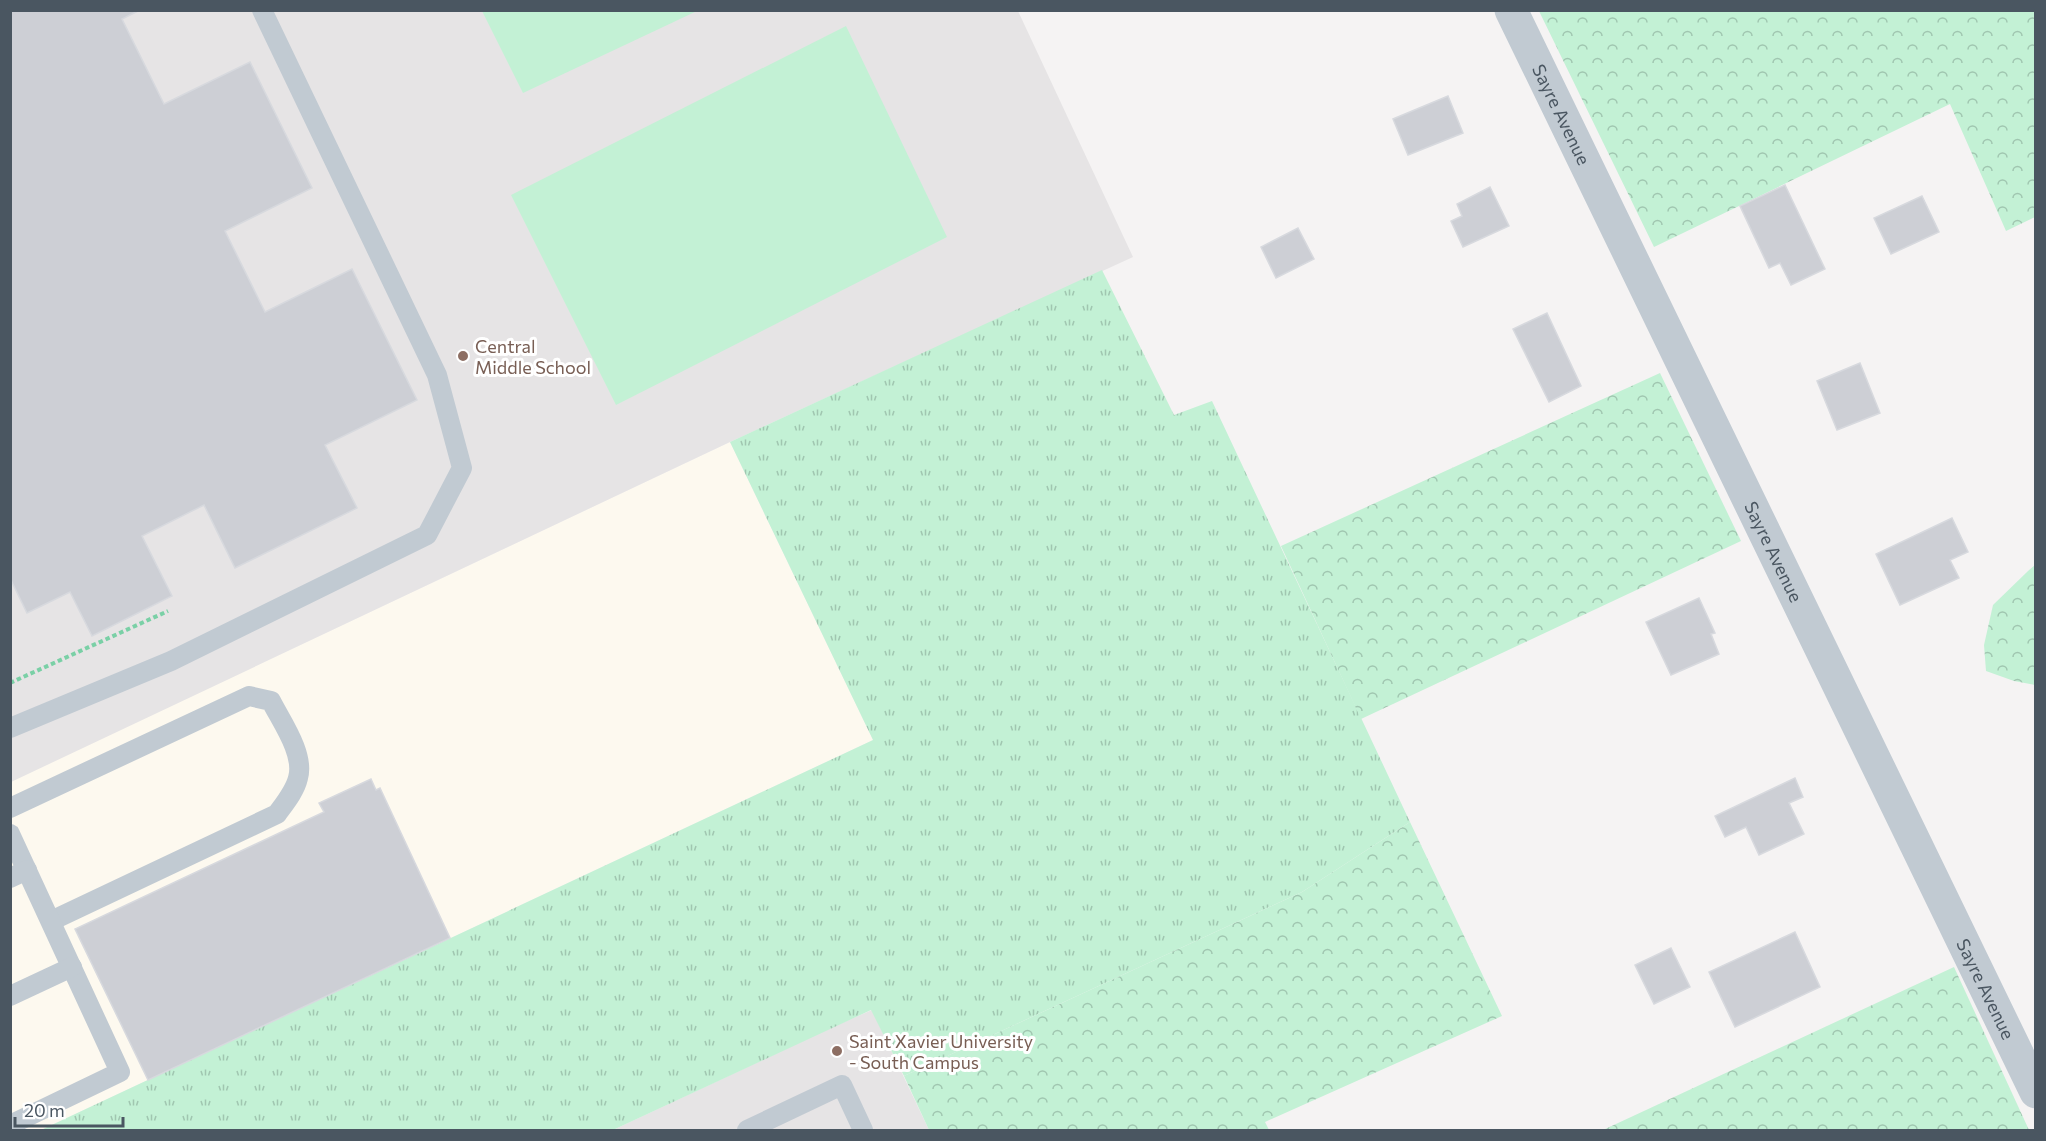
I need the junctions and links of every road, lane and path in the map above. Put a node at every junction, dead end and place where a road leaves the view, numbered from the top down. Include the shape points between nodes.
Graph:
1 (262, 10) edge
2 (1510, 10) edge
3 (168, 611) dead end
4 (10, 683) edge
5 (10, 728) edge
6 (10, 808) edge
7 (10, 834) edge
8 (19, 874) edge
9 (51, 921) junction
10 (72, 967) junction
11 (10, 996) edge
12 (2036, 1092) edge
13 (10, 1125) edge
14 (754, 1129) edge
15 (863, 1131) edge

1 - 5 lane via 437,375 462,468 427,535 171,662
2 - 12 street, Sayre Avenue
3 - 4 path
6 - 9 lane via 249,696 271,700 296,749 299,777 277,814
7 - 8 lane
8 - 9 lane
9 - 10 lane
10 - 11 lane
10 - 13 lane via 120,1072
14 - 15 lane via 842,1085

